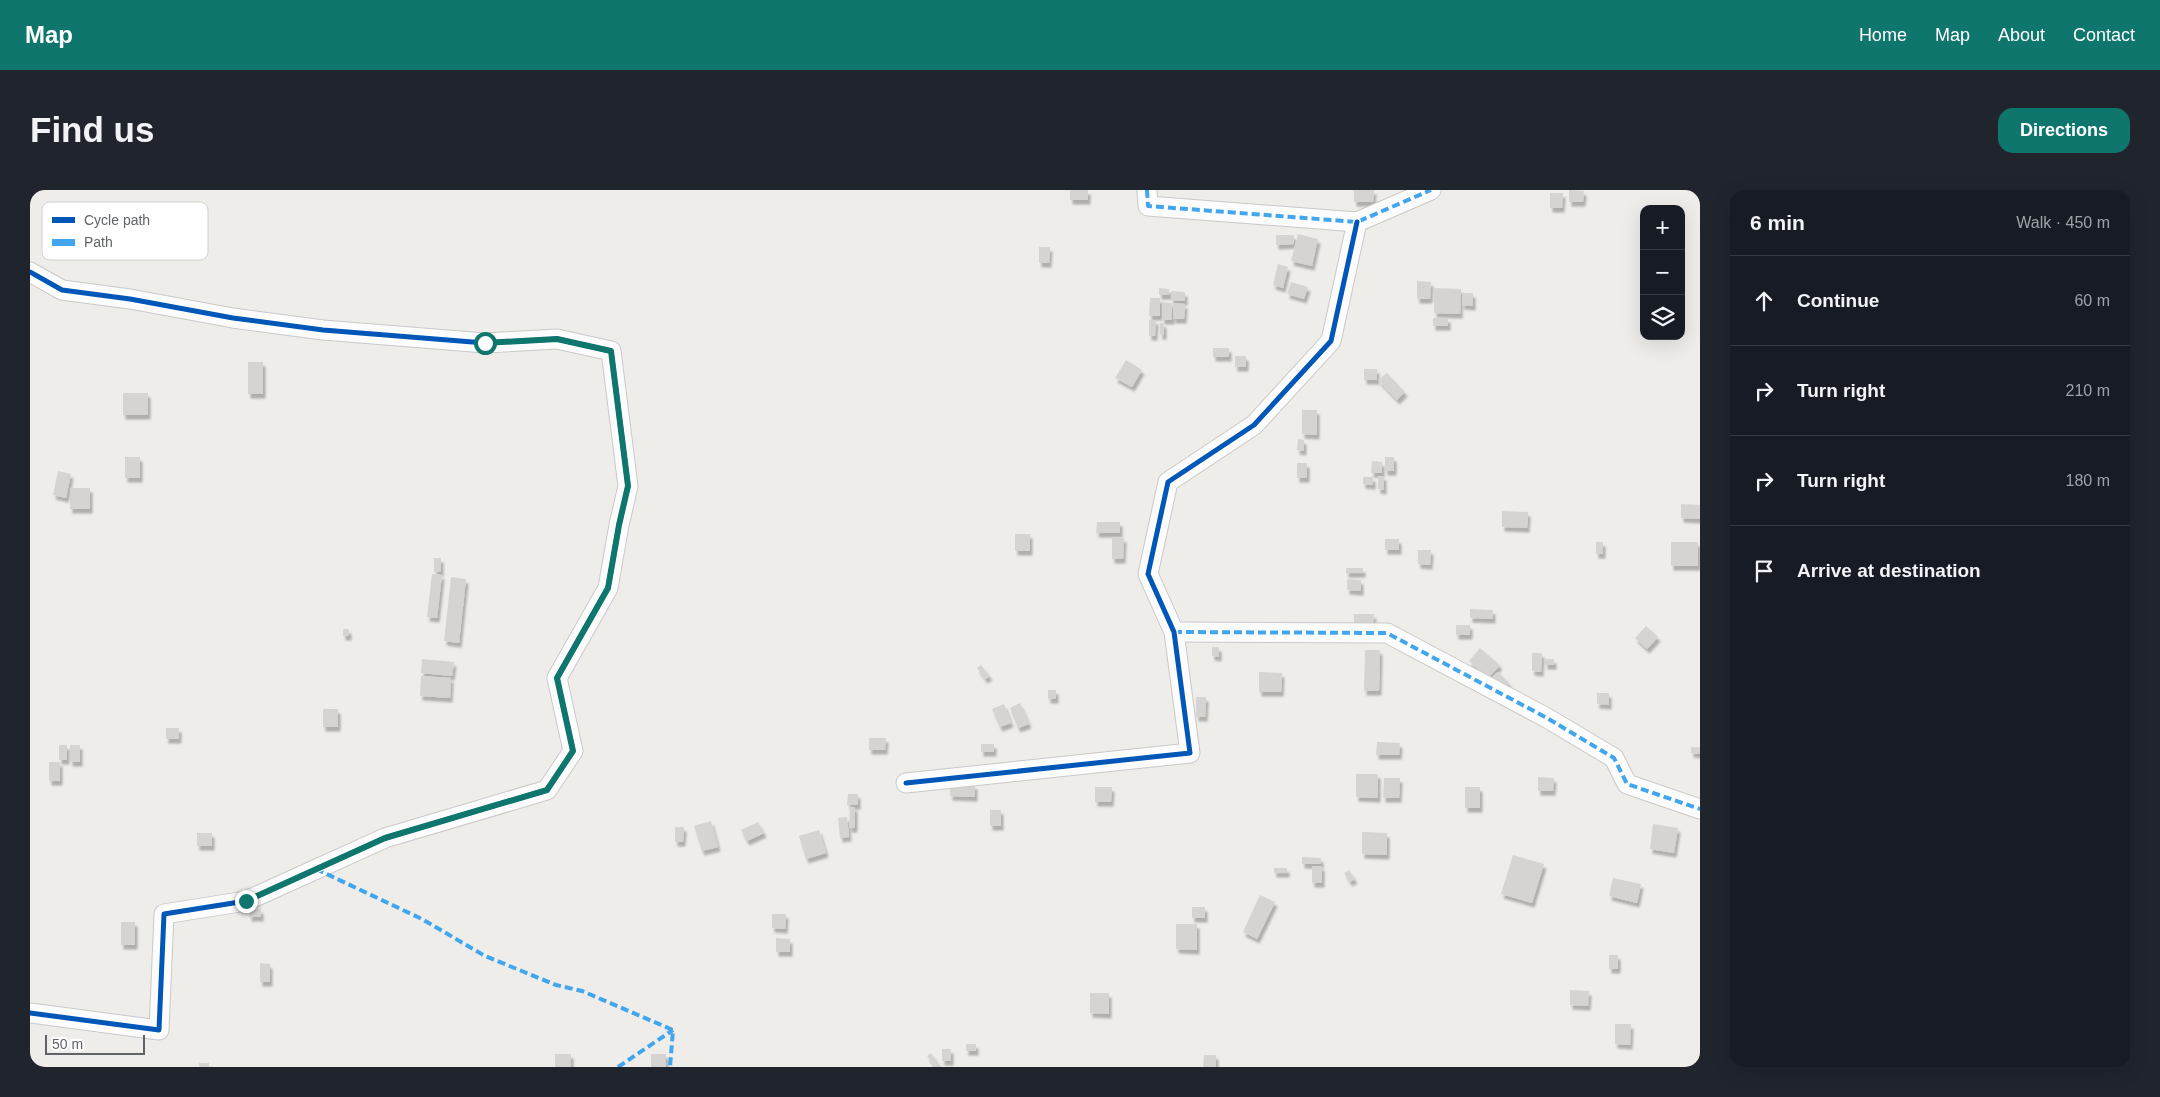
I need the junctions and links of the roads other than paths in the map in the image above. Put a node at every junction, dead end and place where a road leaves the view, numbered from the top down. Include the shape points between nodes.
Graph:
1 (1147, 190) edge
2 (1431, 190) edge
3 (1357, 222) junction
4 (30, 272) edge
5 (1174, 632) junction
6 (906, 783) dead end
7 (1700, 809) edge
8 (30, 1013) edge

1 - 3 street via 1148,206
2 - 3 street
3 - 5 street via 1332,341 1254,425 1168,482 1148,574
4 - 8 street via 62,290 233,318 324,330 485,343 557,339 611,351 628,486 608,588 557,678 573,751 547,790 385,838 246,901 164,914 159,1030
5 - 6 street via 1190,753
5 - 7 street via 1387,633 1547,718 1614,758 1627,784

